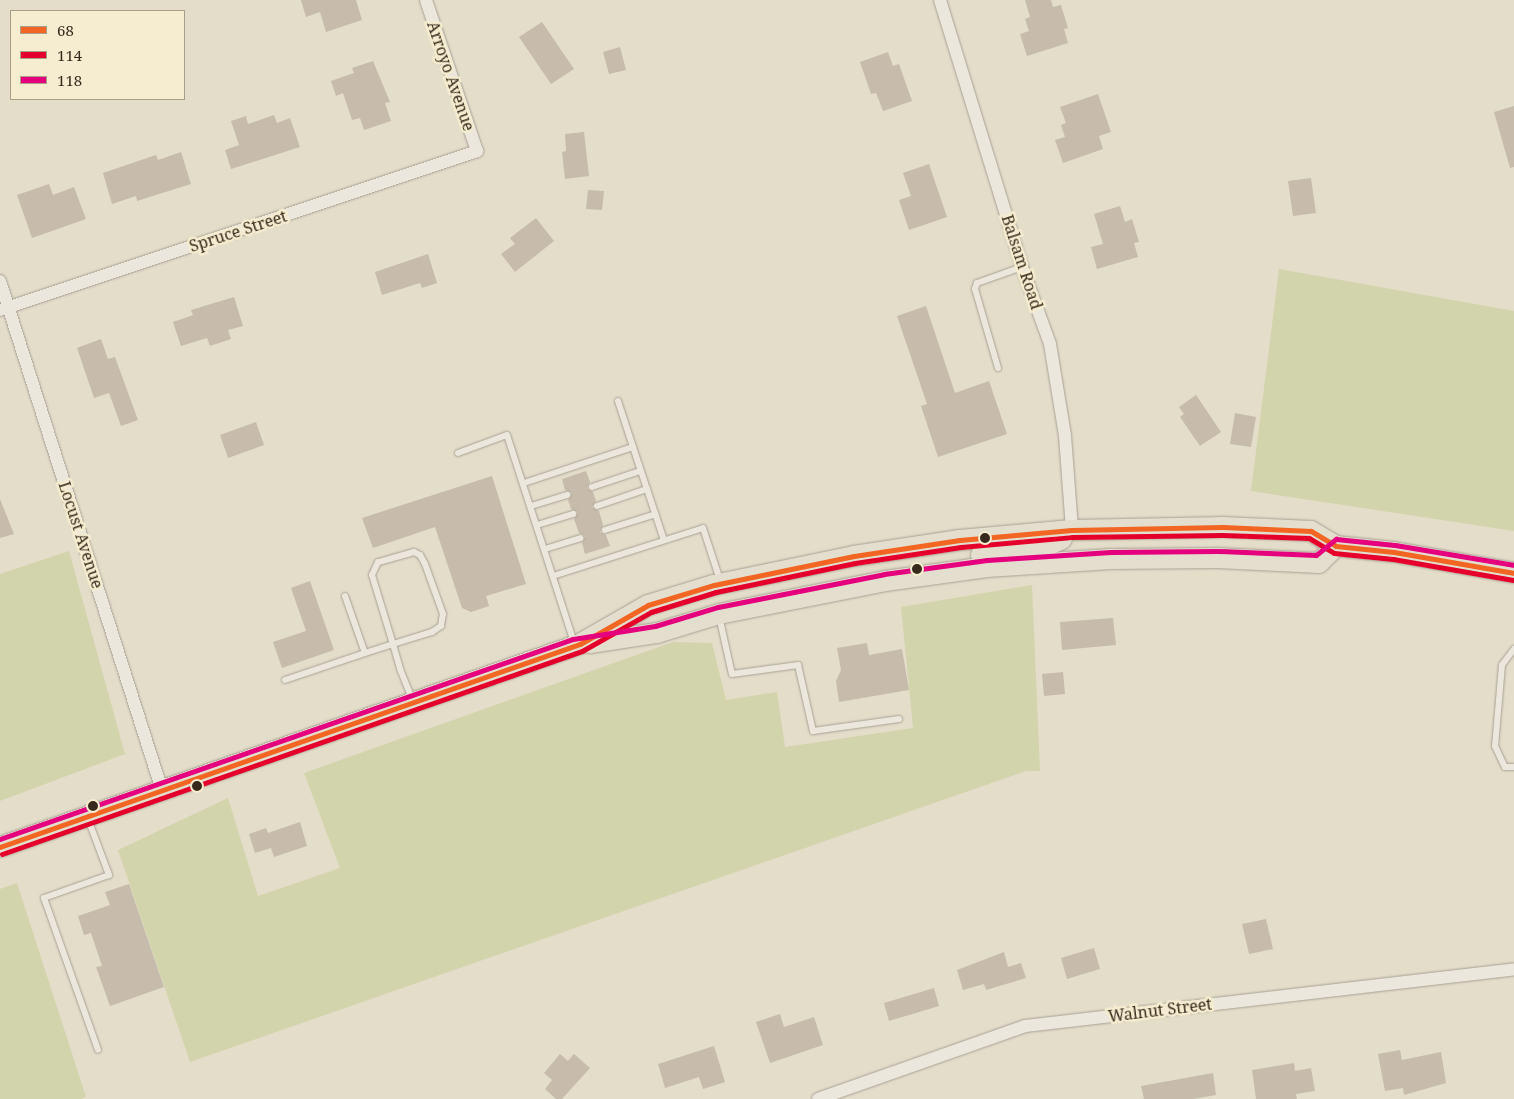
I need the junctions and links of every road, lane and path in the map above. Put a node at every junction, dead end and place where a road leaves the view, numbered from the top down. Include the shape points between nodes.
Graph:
1 (426, 0) edge
2 (940, 0) edge
3 (477, 151) joint
4 (1022, 267) junction
5 (0, 280) edge
6 (4, 309) edge
7 (998, 368) dead end
8 (618, 401) dead end
9 (633, 447) junction
10 (458, 453) dead end
11 (640, 471) junction
12 (524, 483) junction
13 (592, 487) dead end
14 (647, 489) junction
15 (566, 495) dead end
16 (531, 506) junction
17 (597, 506) dead end
18 (572, 514) dead end
19 (656, 514) junction
20 (537, 526) junction
21 (605, 530) dead end
22 (1072, 530) junction
23 (580, 538) dead end
24 (664, 540) junction
25 (1336, 546) junction
26 (545, 549) junction
27 (1514, 573) edge
28 (553, 576) junction
29 (885, 581) junction
30 (721, 584) junction
31 (345, 596) dead end
32 (719, 614) junction
33 (393, 644) junction
34 (575, 646) junction
35 (1514, 649) edge
36 (365, 654) junction
37 (285, 680) dead end
38 (413, 702) junction
39 (899, 719) dead end
40 (1514, 767) edge
41 (162, 790) junction
42 (87, 817) junction
43 (0, 847) edge
44 (1514, 970) edge
45 (98, 1050) dead end
46 (818, 1099) edge

1 - 3 street, Arroyo Avenue
2 - 4 street, Balsam Road
3 - 6 street, Spruce Street
4 - 7 lane via 977,283 975,289
4 - 22 street, Balsam Road via 1050,344 1064,436
5 - 6 street, Locust Avenue
6 - 41 street, Locust Avenue
8 - 9 lane
9 - 11 lane
9 - 12 lane
10 - 12 lane via 507,435
11 - 13 lane
11 - 14 lane
12 - 16 lane
14 - 17 lane
14 - 19 lane
15 - 16 lane
16 - 20 lane
18 - 20 lane
19 - 21 lane
19 - 24 lane
20 - 26 lane
22 - 25 main road via 1223,527 1311,531
22 - 29 main road via 1049,545 933,564
22 - 30 main road via 960,540 854,556
23 - 26 lane
24 - 28 lane
24 - 30 lane via 703,528
25 - 27 main road via 1394,552
25 - 29 main road via 1319,563 1218,558 1111,559 987,567
26 - 28 lane
28 - 34 lane
29 - 32 main road
30 - 34 main road via 648,605
31 - 36 lane
32 - 34 main road via 657,633
32 - 39 lane via 732,674 798,665 813,731
33 - 33 lane via 372,575 373,567 378,562 414,552 420,554 425,564 444,620 432,632
33 - 36 lane
33 - 38 lane
34 - 38 main road
35 - 40 lane via 1502,665 1495,746 1505,767
36 - 37 lane
38 - 41 main road
41 - 42 main road
42 - 43 main road
42 - 45 lane via 109,875 44,898
44 - 46 street, Walnut Street via 1025,1026

